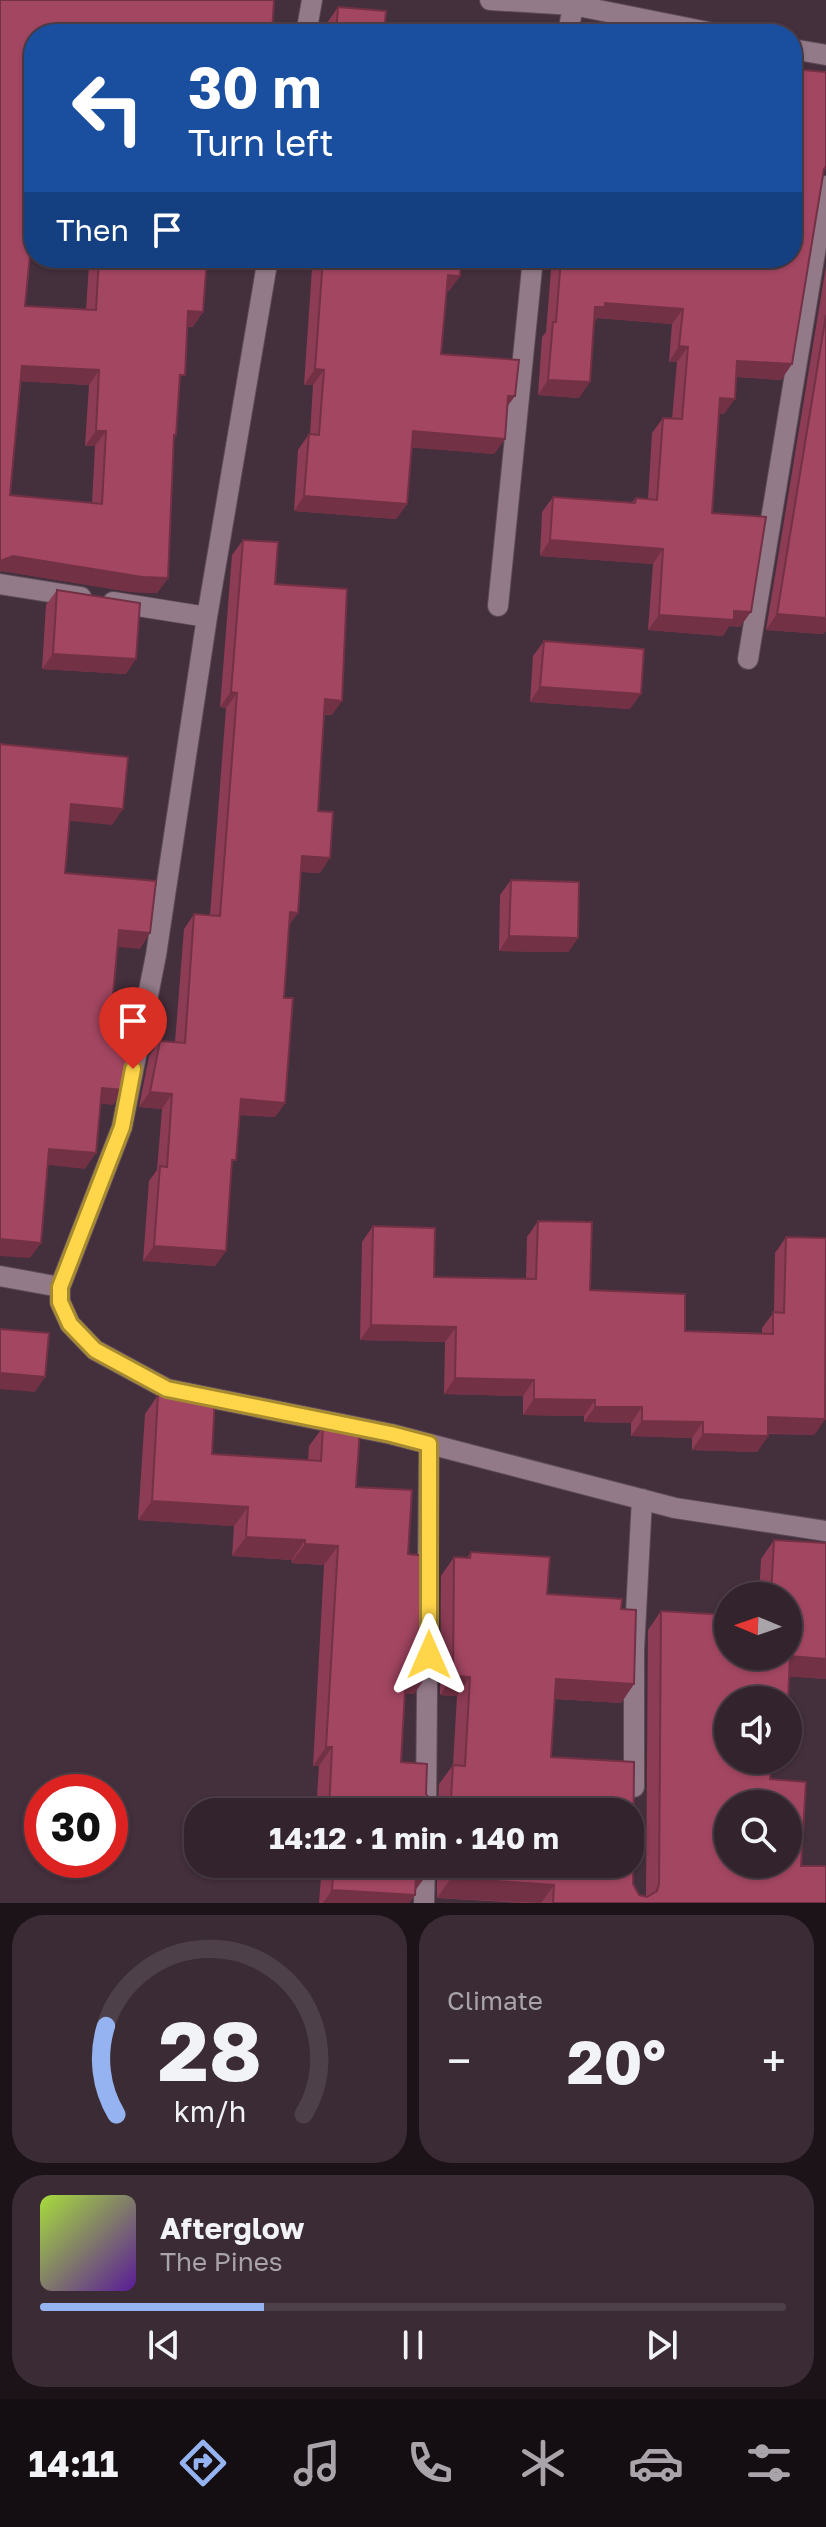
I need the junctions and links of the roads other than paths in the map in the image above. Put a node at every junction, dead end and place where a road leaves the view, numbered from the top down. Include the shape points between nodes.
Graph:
1 (312, 0) edge
2 (490, 0) edge
3 (573, 5) junction
4 (631, 8) edge
5 (308, 24) edge
6 (570, 24) edge
7 (685, 24) edge
8 (802, 51) edge
9 (826, 55) edge
10 (826, 186) edge
11 (266, 268) edge
12 (532, 268) edge
13 (0, 584) edge
14 (498, 606) dead end
15 (207, 617) junction
16 (748, 659) dead end
17 (0, 1276) edge
18 (60, 1287) junction
19 (429, 1444) junction
20 (642, 1499) junction
21 (826, 1531) edge
22 (426, 1798) edge
23 (634, 1798) edge
24 (425, 1878) edge
25 (424, 1903) edge

1 - 5 street
2 - 3 street
3 - 4 street
3 - 6 street
4 - 7 street
8 - 9 street
10 - 16 street
11 - 15 street
12 - 14 street
13 - 15 street
15 - 18 street via 156,955 122,1127
17 - 18 street
18 - 19 street via 70,1324 95,1350 167,1389
19 - 20 street
19 - 22 street
20 - 21 street
20 - 23 street
24 - 25 street

